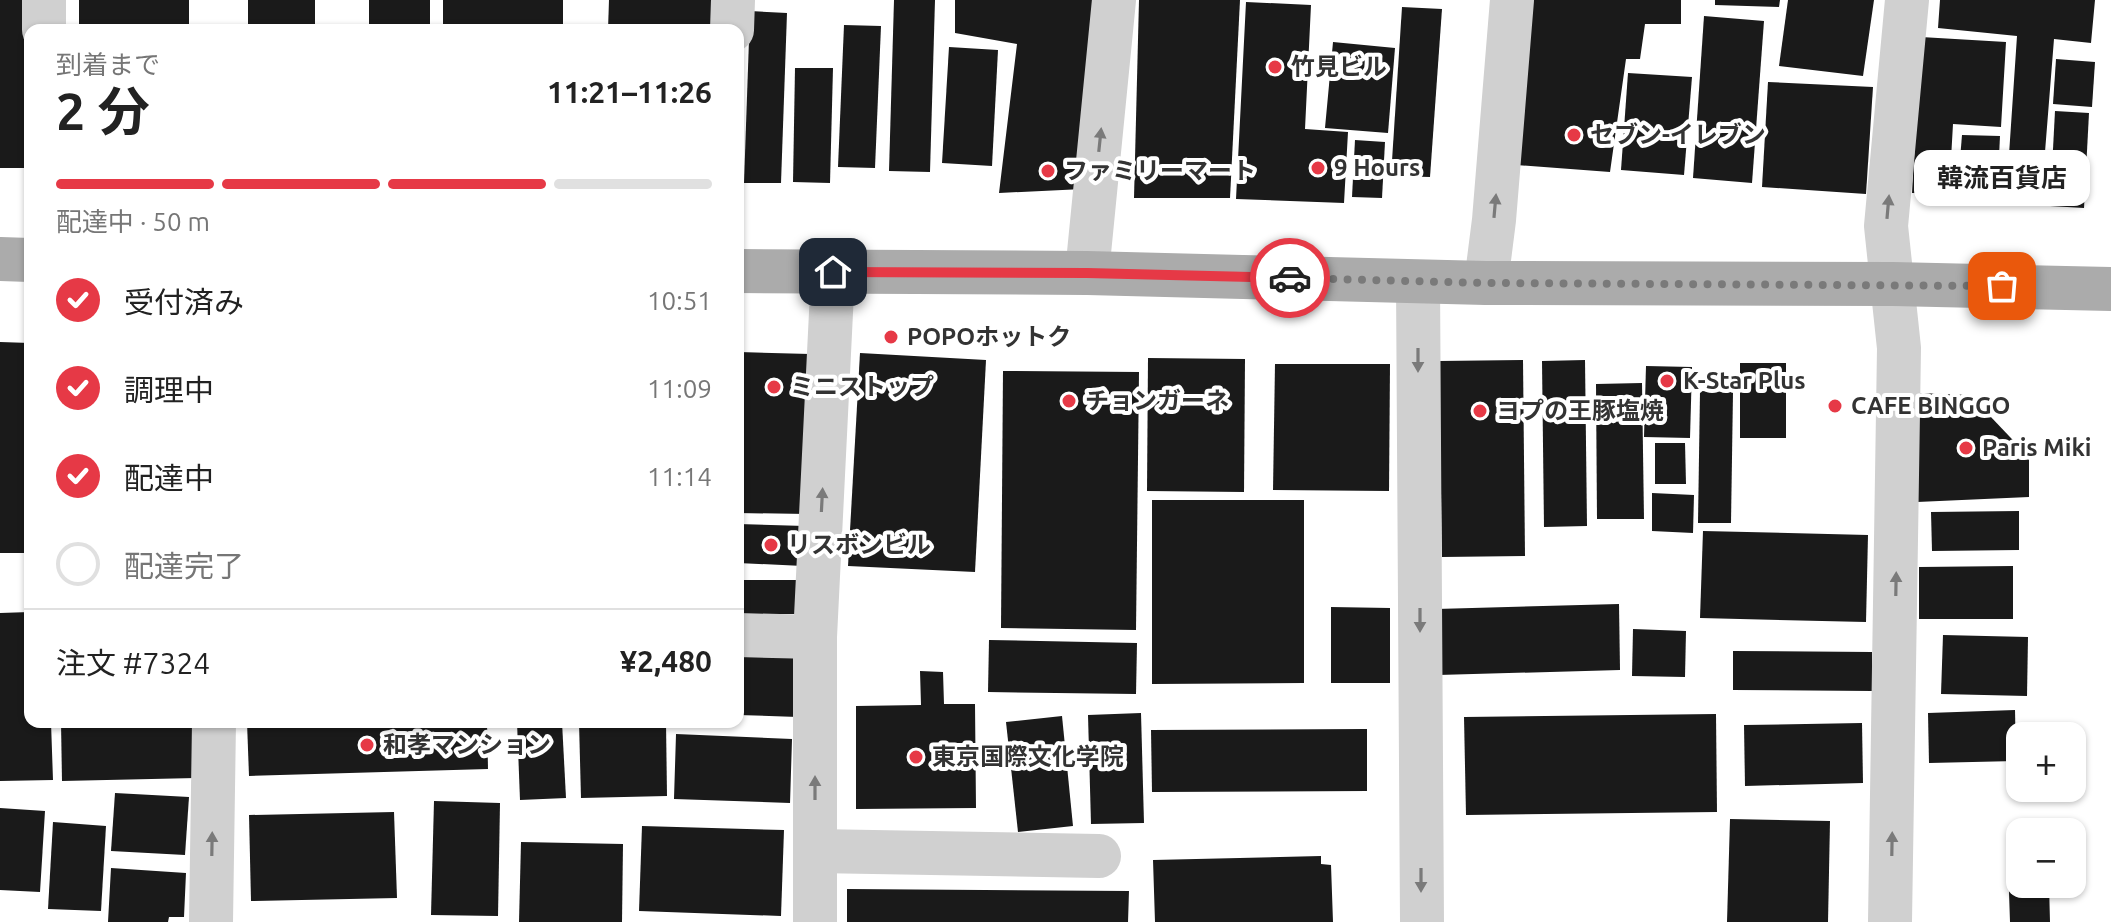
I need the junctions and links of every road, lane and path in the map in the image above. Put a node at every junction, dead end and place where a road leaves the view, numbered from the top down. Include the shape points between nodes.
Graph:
1 (44, 0) edge
2 (733, 0) edge
3 (1114, 0) edge
4 (1512, 0) edge
5 (1907, 0) edge
6 (44, 24) edge
7 (732, 24) edge
8 (0, 259) edge
9 (24, 260) edge
10 (744, 271) edge
11 (833, 272) junction
12 (1087, 273) junction
13 (1418, 282) junction
14 (1486, 283) junction
15 (1893, 284) junction
16 (2111, 289) edge
17 (744, 635) edge
18 (815, 637) junction
19 (214, 728) edge
20 (815, 851) junction
21 (1099, 856) dead end
22 (211, 922) edge
23 (815, 922) edge
24 (1422, 922) edge
25 (1890, 922) edge

1 - 6 street
2 - 7 street
12 -> 3 street
14 -> 4 street
15 -> 5 street via 1886,226
8 - 9 main road
10 - 11 main road
11 - 12 main road
18 -> 11 street
12 - 13 main road
13 - 14 main road
13 -> 24 street
14 - 15 main road
15 - 16 main road
25 -> 15 street via 1899,348
17 - 18 street
20 -> 18 street
22 -> 19 street
20 - 21 street
20 - 23 street

